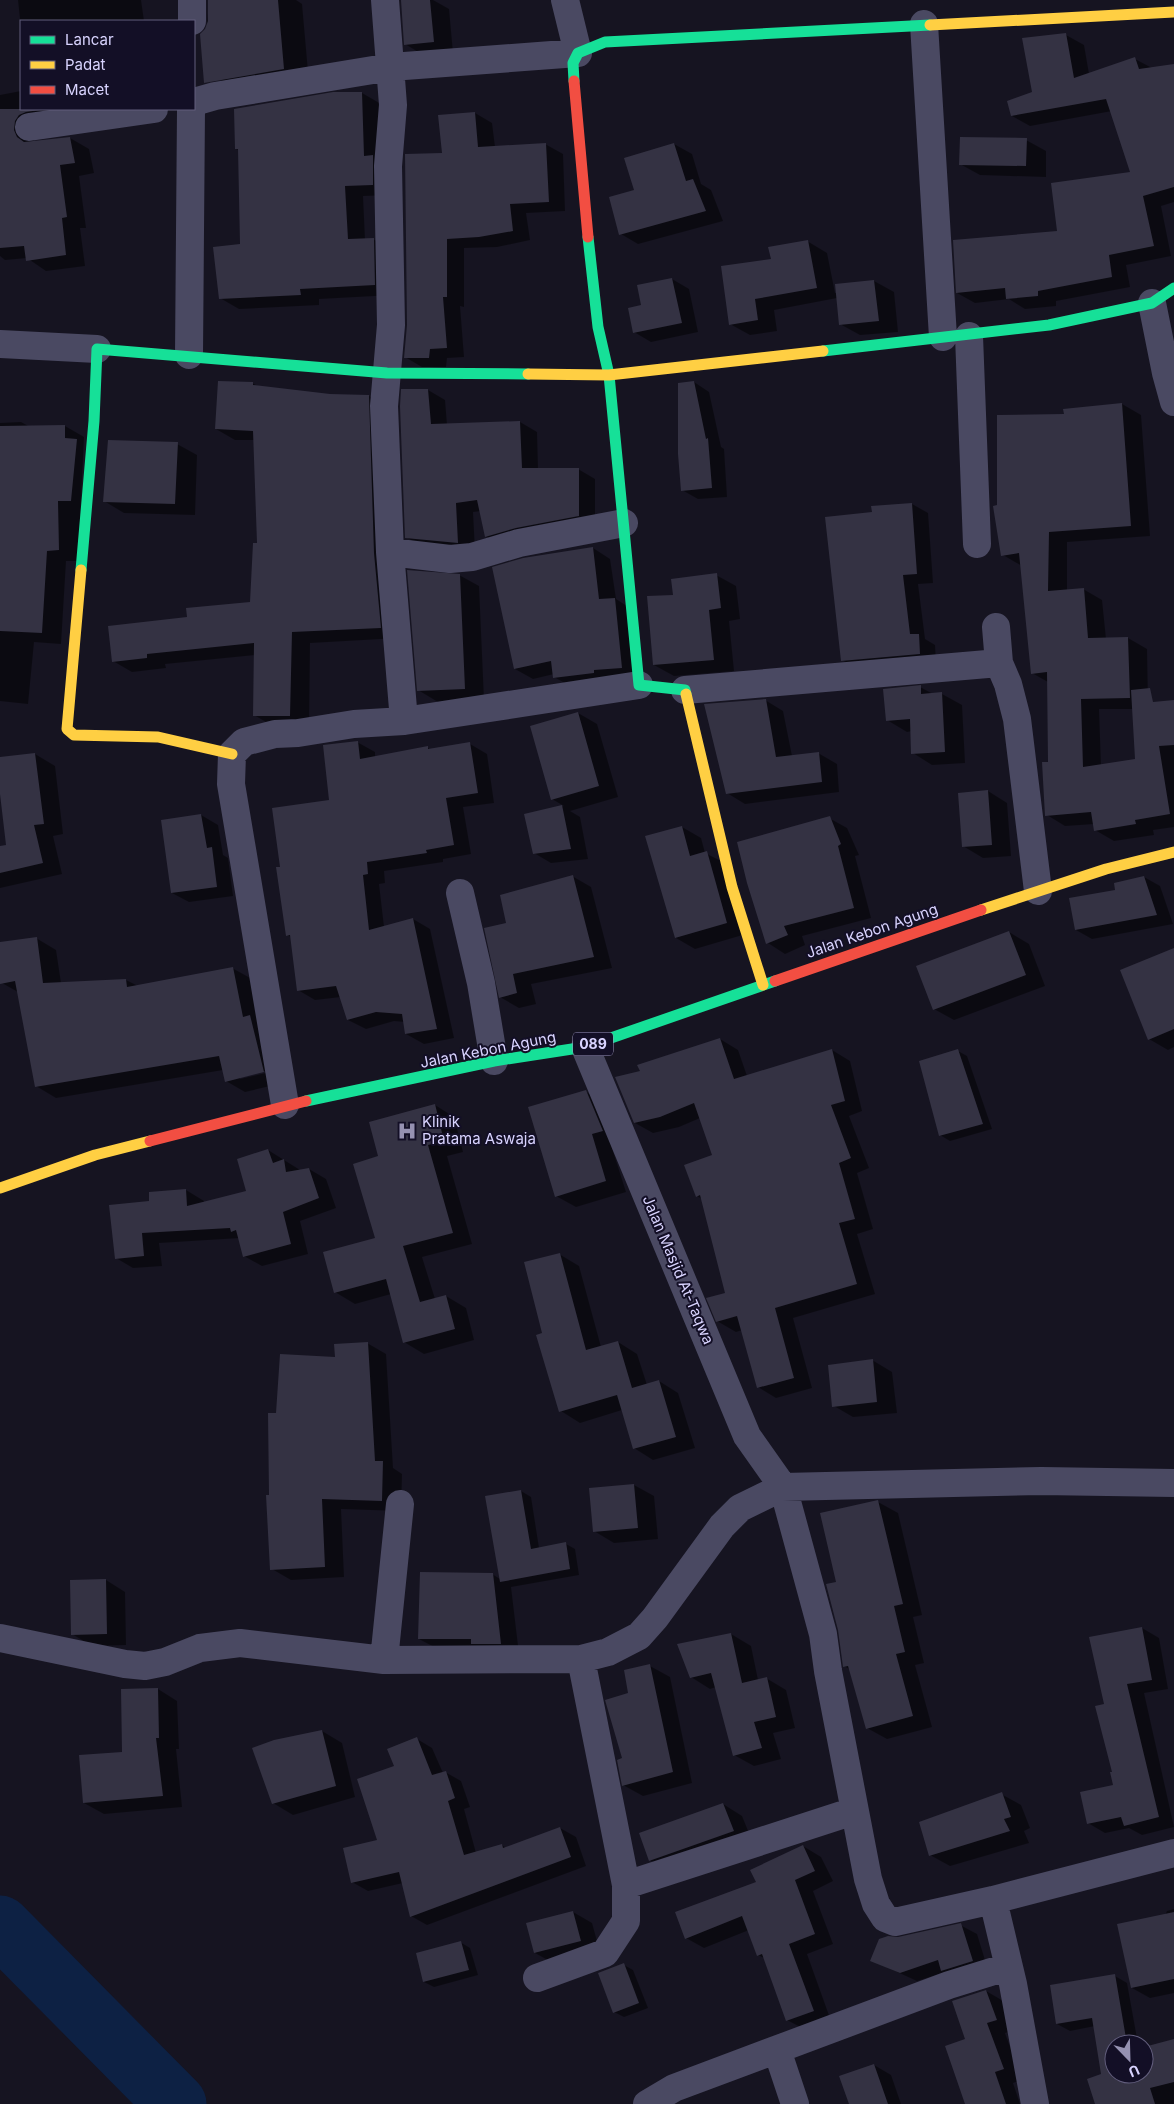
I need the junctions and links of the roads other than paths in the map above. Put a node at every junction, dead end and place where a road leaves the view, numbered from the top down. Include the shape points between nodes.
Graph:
1 (192, 0) edge
2 (385, 0) edge
3 (565, 0) edge
4 (1174, 12) edge
5 (192, 20) edge
6 (924, 24) junction
7 (578, 53) junction
8 (391, 67) junction
9 (195, 102) edge
10 (147, 110) edge
11 (191, 110) edge
12 (29, 128) dead end
13 (1174, 288) edge
14 (1152, 304) junction
15 (956, 336) junction
16 (0, 344) edge
17 (97, 349) junction
18 (189, 354) junction
19 (387, 373) junction
20 (609, 375) junction
21 (1174, 402) edge
22 (624, 523) junction
23 (977, 544) dead end
24 (390, 552) junction
25 (996, 627) dead end
26 (999, 663) junction
27 (639, 685) junction
28 (684, 690) junction
29 (404, 721) junction
30 (232, 754) junction
31 (1174, 852) edge
32 (1038, 891) junction
33 (460, 893) dead end
34 (763, 985) junction
35 (585, 1046) junction
36 (494, 1061) junction
37 (284, 1105) junction
38 (0, 1188) edge
39 (1174, 1483) edge
40 (783, 1487) junction
41 (400, 1504) dead end
42 (0, 1638) edge
43 (581, 1659) junction
44 (384, 1660) junction
45 (854, 1811) junction
46 (1174, 1853) edge
47 (626, 1886) junction
48 (993, 1900) junction
49 (1007, 1967) junction
50 (537, 1978) dead end
51 (776, 2050) junction
52 (647, 2104) edge
53 (795, 2104) edge
54 (1035, 2104) edge

1 - 5 street
2 - 8 street
3 - 7 street
4 - 6 street
6 - 7 street via 605,42
6 - 15 street
7 - 8 street
7 - 20 street via 573,63 577,132 598,327
8 - 9 street
8 - 19 street via 394,105 388,166 391,325
10 - 12 street
11 - 18 street
13 - 14 street
14 - 15 street via 1049,325
14 - 21 street
15 - 20 street
15 - 23 street
16 - 17 street
17 - 18 street
17 - 30 street via 94,421 67,729 74,735 158,737
18 - 19 street
19 - 20 street
19 - 24 street via 384,406
20 - 22 street
22 - 24 street via 519,543 472,557 450,559
22 - 27 street
24 - 29 street
25 - 26 street
26 - 28 street
26 - 32 street via 1017,719
27 - 28 street
27 - 29 street
28 - 34 street via 732,888
29 - 30 street via 275,734 244,742
30 - 37 street via 232,784
31 - 32 street, Jalan Kebon Agung / 089
32 - 34 street, Jalan Kebon Agung / 089
33 - 36 street
34 - 35 street, Jalan Kebon Agung / 089
35 - 36 street, Jalan Kebon Agung / 089
35 - 40 street, Jalan Masjid At-Taqwa via 747,1436
36 - 37 street, Jalan Kebon Agung / 089
37 - 38 street, Jalan Kebon Agung / 089 via 95,1154
39 - 40 street via 1041,1481
40 - 43 street via 740,1508 722,1526 639,1636 608,1652
40 - 45 street, Jalan Masjid At-Taqwa via 823,1634
41 - 44 street
42 - 44 street via 145,1666 200,1648 240,1643
43 - 44 street
43 - 47 street
45 - 47 street
45 - 48 street, Jalan Masjid At-Taqwa via 868,1879 876,1904 889,1921
46 - 48 street
47 - 50 street via 626,1921 605,1953
48 - 49 street
49 - 51 street via 949,1985
49 - 54 street
51 - 52 street via 674,2088
51 - 53 street

